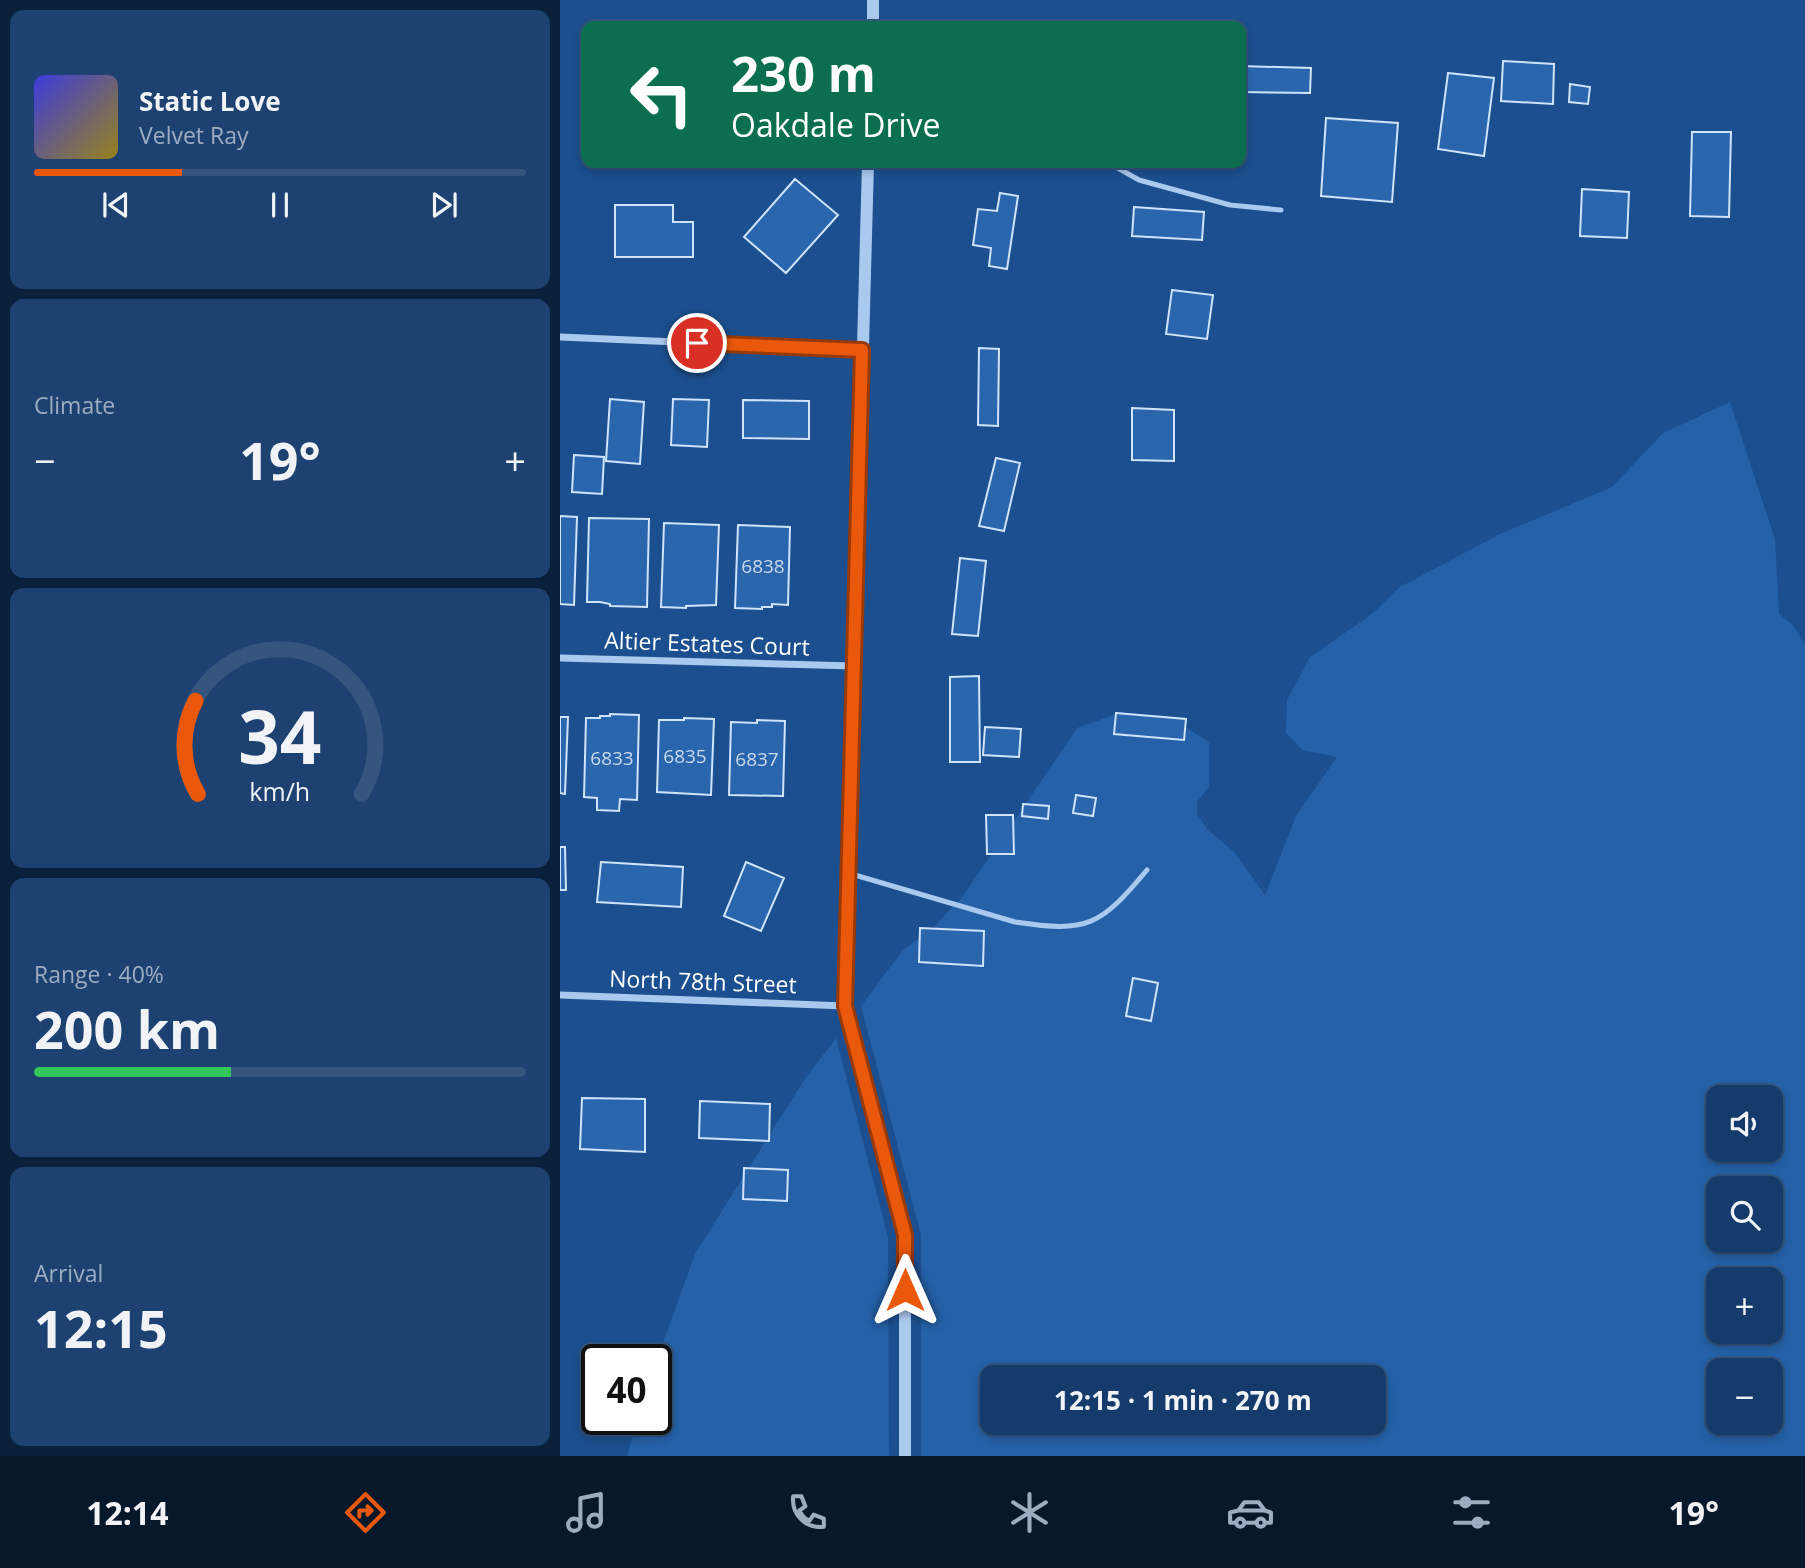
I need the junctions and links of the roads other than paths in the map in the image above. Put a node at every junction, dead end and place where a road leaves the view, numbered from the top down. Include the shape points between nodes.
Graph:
1 (873, 0) edge
2 (873, 21) edge
3 (868, 168) edge
4 (1118, 168) edge
5 (1282, 210) dead end
6 (560, 337) edge
7 (862, 350) junction
8 (560, 658) edge
9 (854, 666) junction
10 (1147, 870) dead end
11 (848, 873) junction
12 (560, 995) edge
13 (845, 1006) junction
14 (905, 1456) edge

1 - 2 street
3 - 7 street
4 - 5 lane via 1139,180 1230,205
6 - 7 street
7 - 9 street
8 - 9 street, Altier Estates Court
9 - 11 street
10 - 11 lane via 1117,905 1095,921 1070,927 1015,922
11 - 13 street
12 - 13 street, North 78th Street
13 - 14 street via 905,1235

